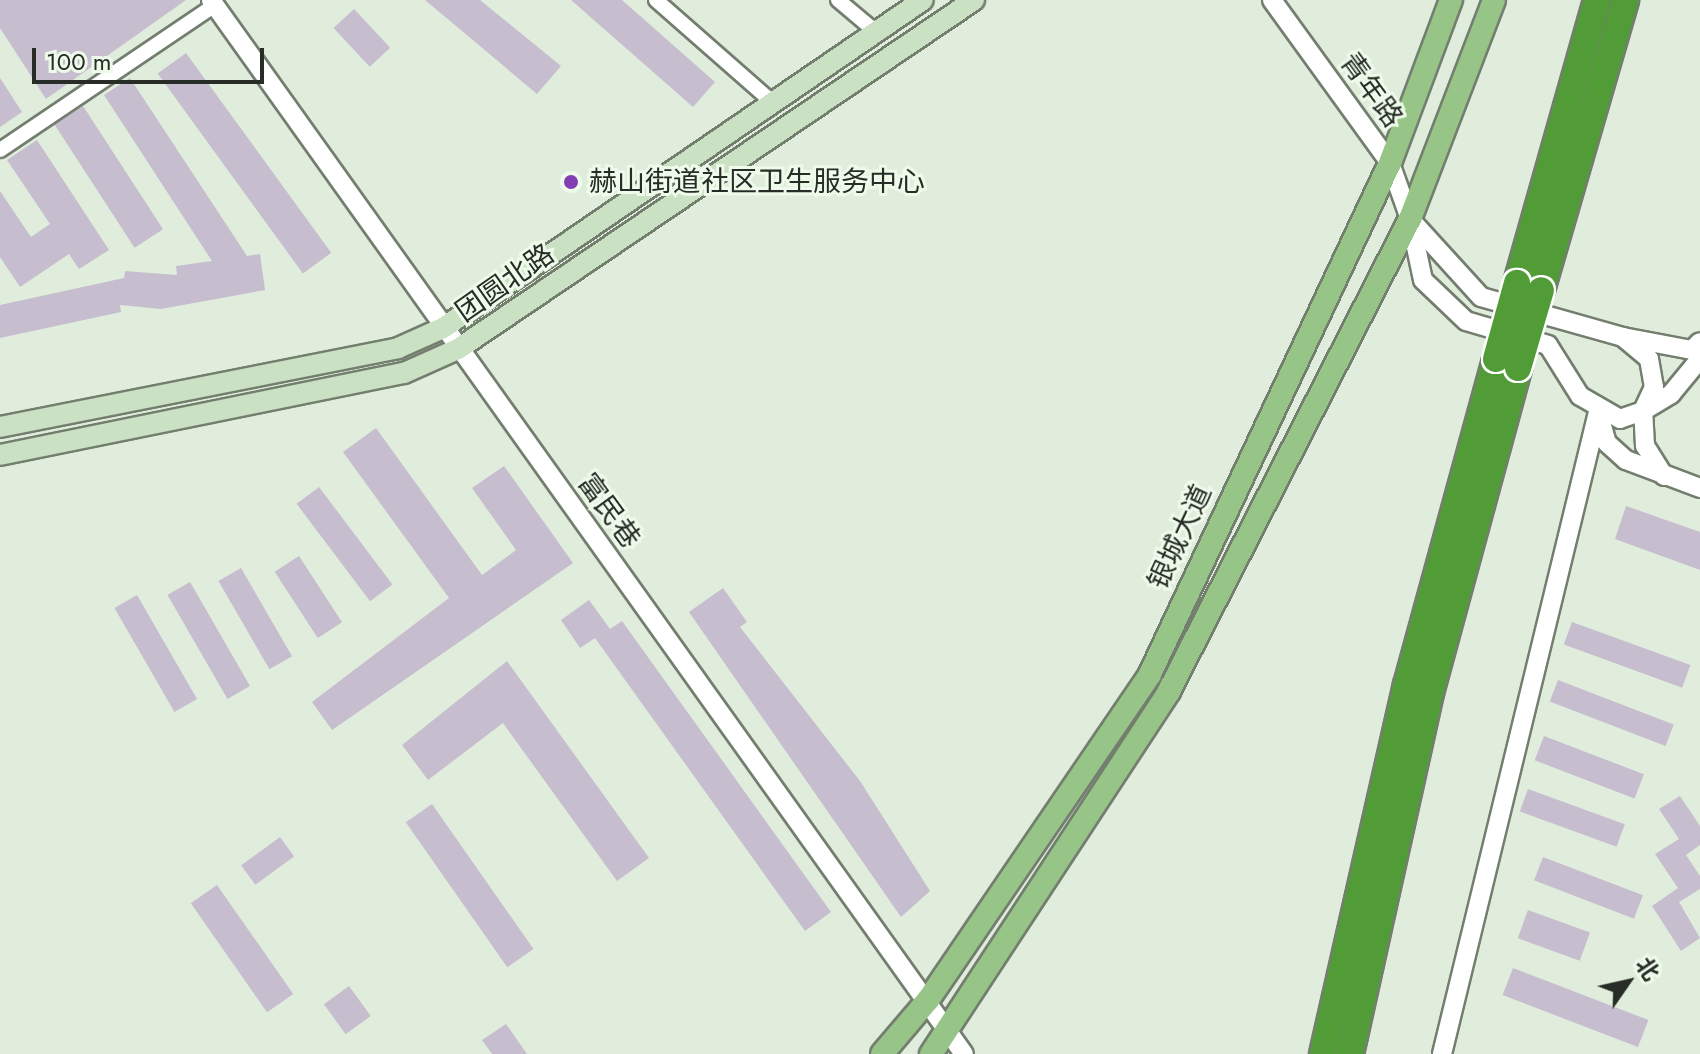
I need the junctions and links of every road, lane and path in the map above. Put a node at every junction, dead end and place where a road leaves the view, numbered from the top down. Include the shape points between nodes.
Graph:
1 (656, 0) edge
2 (838, 0) edge
3 (923, 0) edge
4 (974, 0) edge
5 (1272, 0) edge
6 (1451, 0) edge
7 (1494, 0) edge
8 (1597, 0) edge
9 (1625, 0) edge
10 (213, 2) edge
11 (875, 31) junction
12 (770, 100) junction
13 (0, 150) edge
14 (1390, 163) junction
15 (1410, 219) junction
16 (1529, 286) junction
17 (443, 328) junction
18 (1623, 337) junction
19 (1700, 342) edge
20 (458, 349) junction
21 (1700, 359) edge
22 (1507, 364) junction
23 (1643, 411) junction
24 (1598, 412) junction
25 (0, 427) edge
26 (0, 455) edge
27 (1664, 476) junction
28 (1700, 488) edge
29 (928, 1000) junction
30 (947, 1030) junction
31 (882, 1054) edge
32 (931, 1054) edge
33 (964, 1054) edge
34 (1323, 1054) edge
35 (1350, 1054) edge
36 (1442, 1054) edge

1 - 12 street
2 - 11 street
3 - 11 main road, 团圆北路
4 - 20 main road, 团圆北路
5 - 14 street, 青年路
6 - 14 main road, 银城大道
7 - 15 main road
8 - 16 highway
9 - 16 highway
10 - 13 street
10 - 17 street, 富民巷
11 - 12 main road, 团圆北路
12 - 17 main road, 团圆北路
14 - 15 street, 青年路
14 - 29 main road, 银城大道 via 1150,674
15 - 18 street via 1481,297
15 - 24 street, 青年路 via 1423,280 1466,321 1548,345
15 - 30 main road via 1169,691
16 - 22 highway, bridge
17 - 20 street, 富民巷
17 - 25 main road, 团圆北路 via 398,348
18 - 19 street via 1692,350
18 - 23 street via 1649,359 1654,387
20 - 26 main road, 团圆北路 via 404,373
20 - 29 street, 富民巷
21 - 23 street via 1671,394
22 - 34 highway via 1407,685
22 - 35 highway
23 - 24 street via 1620,419
23 - 27 street via 1645,446
24 - 27 street, 青年路 via 1607,443 1626,460
24 - 36 street
27 - 28 street, 青年路
29 - 30 street, 富民巷
29 - 31 main road, 银城大道
30 - 32 main road
30 - 33 street, 富民巷

